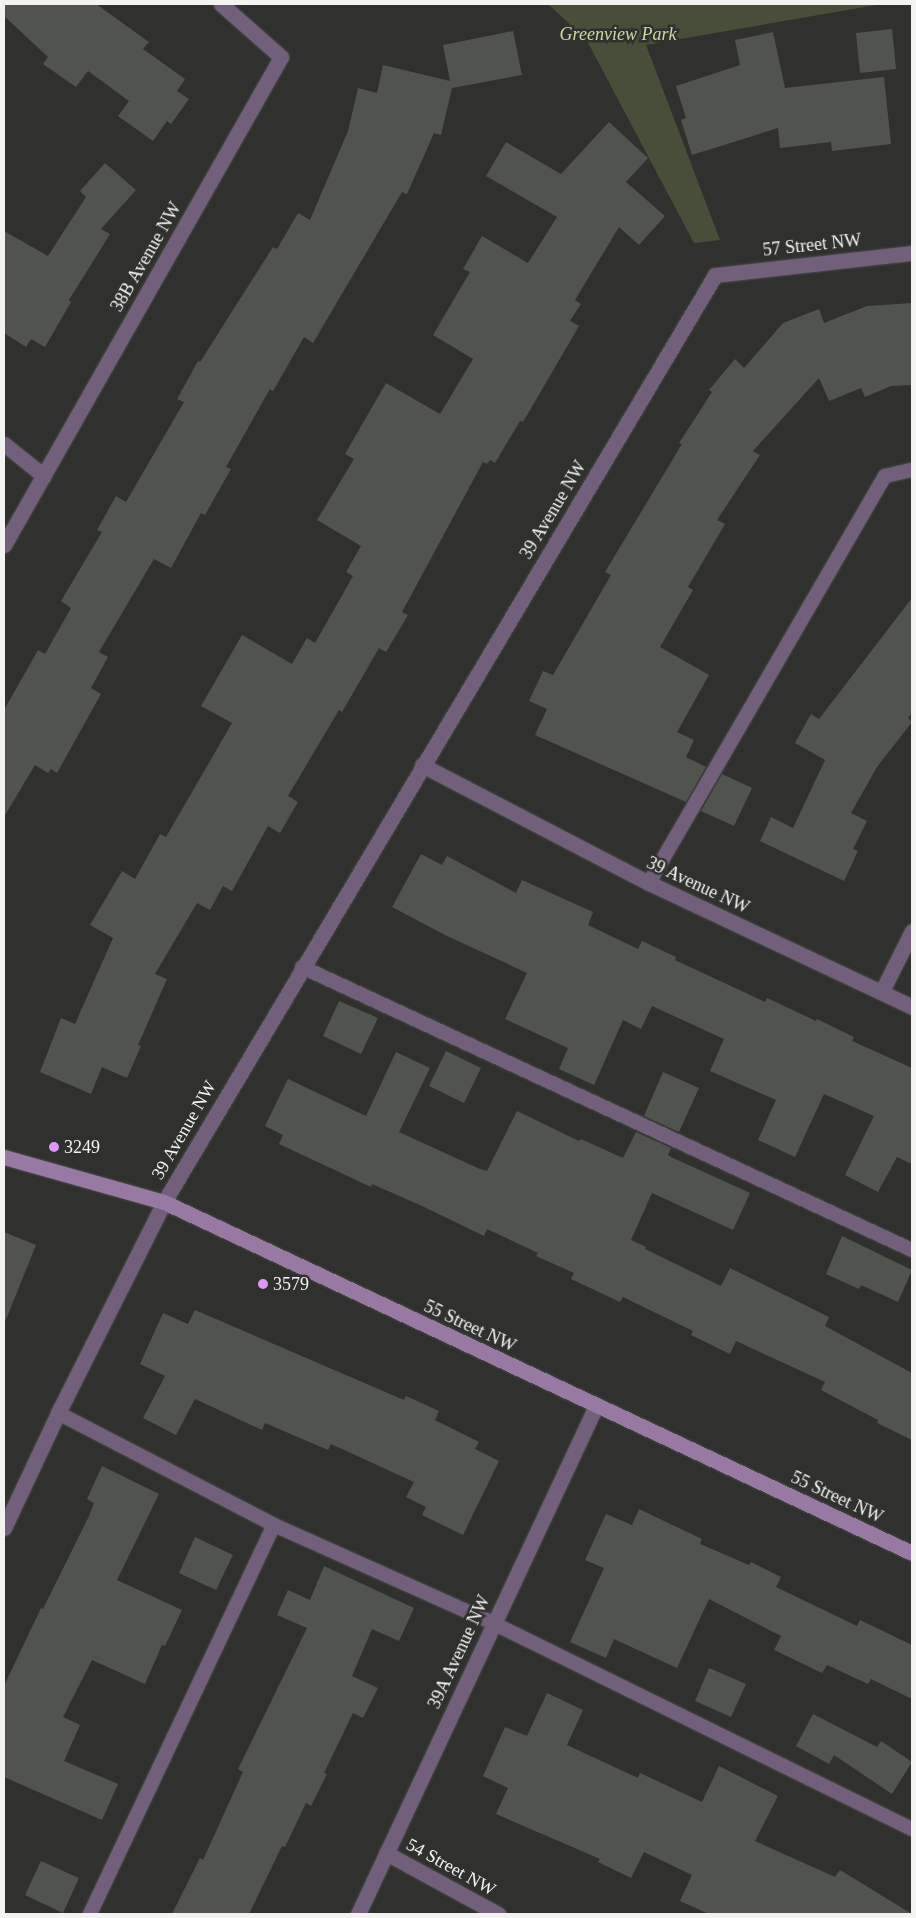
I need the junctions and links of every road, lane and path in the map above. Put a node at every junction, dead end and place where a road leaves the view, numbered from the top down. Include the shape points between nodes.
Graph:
1 (220, 4) edge
2 (912, 253) edge
3 (715, 275) joint
4 (4, 444) edge
5 (912, 470) edge
6 (44, 476) junction
7 (4, 545) edge
8 (422, 765) junction
9 (649, 883) junction
10 (912, 931) edge
11 (302, 967) junction
12 (882, 991) junction
13 (912, 1007) edge
14 (4, 1157) edge
15 (164, 1202) junction
16 (912, 1250) edge
17 (596, 1406) junction
18 (58, 1412) junction
19 (274, 1525) junction
20 (4, 1528) edge
21 (912, 1553) edge
22 (493, 1623) junction
23 (912, 1829) edge
24 (386, 1853) junction
25 (90, 1914) edge
26 (358, 1914) edge
27 (498, 1914) edge

1 - 6 street, 38B Avenue NW via 281,57
2 - 3 street, 57 Street NW
3 - 8 street, 39 Avenue NW
4 - 6 street
5 - 9 lane via 885,476
6 - 7 street, 38B Avenue NW
8 - 9 street, 39 Avenue NW
8 - 11 street, 39 Avenue NW
9 - 12 street, 39 Avenue NW
10 - 12 street
11 - 15 street, 39 Avenue NW
11 - 16 lane
12 - 13 street, 39 Avenue NW
14 - 15 street, 55 Street NW
15 - 17 street, 55 Street NW
15 - 18 street, 39 Avenue NW
17 - 21 street, 55 Street NW
17 - 22 street, 39A Avenue NW
18 - 19 lane
18 - 20 street, 39 Avenue NW
19 - 22 lane
19 - 25 lane
22 - 23 lane
22 - 24 street, 39A Avenue NW
24 - 26 street, 39A Avenue NW
24 - 27 street, 54 Street NW

